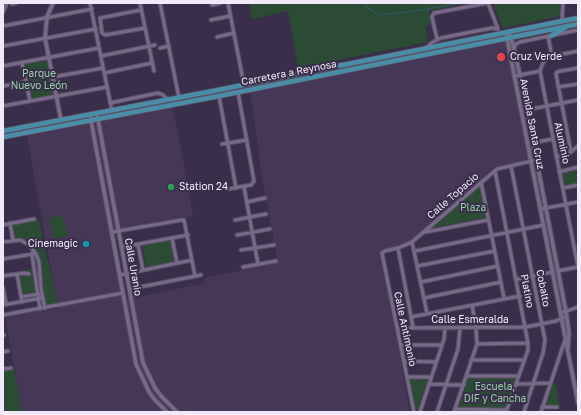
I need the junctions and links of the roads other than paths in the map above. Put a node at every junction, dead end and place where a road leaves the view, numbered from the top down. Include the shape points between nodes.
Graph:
1 (8, 3) edge
2 (53, 3) edge
3 (90, 3) edge
4 (140, 3) edge
5 (160, 3) edge
6 (221, 3) edge
7 (228, 3) edge
8 (488, 3) edge
9 (563, 3) edge
10 (212, 5) dead end
11 (92, 9) junction
12 (141, 10) junction
13 (3, 12) edge
14 (230, 16) junction
15 (47, 17) junction
16 (578, 18) edge
17 (211, 20) dead end
18 (562, 21) junction
19 (496, 23) junction
20 (578, 24) edge
21 (569, 25) junction
22 (3, 26) edge
23 (145, 28) junction
24 (492, 28) junction
25 (96, 29) junction
26 (498, 29) junction
27 (578, 30) edge
28 (508, 32) junction
29 (234, 33) junction
30 (502, 33) junction
31 (549, 36) junction
32 (217, 37) dead end
33 (45, 38) junction
34 (509, 38) junction
35 (437, 39) junction
36 (520, 42) junction
37 (155, 45) dead end
38 (3, 46) edge
39 (149, 46) junction
40 (169, 46) junction
41 (99, 48) junction
42 (160, 48) dead end
43 (514, 48) junction
44 (424, 49) junction
45 (578, 51) edge
46 (101, 56) junction
47 (552, 56) junction
48 (49, 57) junction
49 (379, 58) junction
50 (22, 63) junction
51 (152, 63) junction
52 (380, 64) junction
53 (3, 66) edge
54 (103, 68) junction
55 (578, 68) edge
56 (540, 71) junction
57 (154, 72) dead end
58 (104, 73) junction
59 (520, 75) junction
60 (514, 76) junction
61 (52, 77) junction
62 (26, 82) junction
63 (256, 82) junction
64 (578, 84) edge
65 (241, 85) junction
66 (3, 86) edge
67 (107, 87) junction
68 (558, 87) junction
69 (208, 92) junction
70 (238, 92) junction
71 (222, 95) junction
72 (56, 96) junction
73 (213, 97) junction
74 (179, 98) junction
75 (168, 100) junction
76 (578, 100) edge
77 (30, 101) junction
78 (110, 103) junction
79 (562, 103) junction
80 (145, 104) junction
81 (3, 106) edge
82 (546, 106) junction
83 (526, 110) junction
84 (112, 111) junction
85 (132, 112) junction
86 (98, 116) junction
87 (90, 117) junction
88 (61, 120) junction
89 (78, 123) junction
90 (41, 130) junction
91 (3, 131) edge
92 (3, 137) edge
93 (552, 139) junction
94 (247, 140) junction
95 (228, 143) junction
96 (533, 143) junction
97 (222, 144) dead end
98 (578, 146) edge
99 (571, 152) junction
100 (556, 156) junction
101 (536, 160) junction
102 (531, 161) junction
103 (511, 166) junction
104 (578, 167) edge
105 (495, 170) junction
106 (559, 172) junction
107 (481, 182) junction
108 (578, 185) edge
109 (244, 186) junction
110 (236, 188) junction
111 (563, 188) junction
112 (228, 189) dead end
113 (265, 198) dead end
114 (247, 202) junction
115 (578, 202) edge
116 (565, 204) junction
117 (546, 208) junction
118 (541, 209) junction
119 (266, 214) dead end
120 (249, 217) junction
121 (34, 219) dead end
122 (235, 220) dead end
123 (488, 220) junction
124 (10, 224) junction
125 (3, 225) edge
126 (544, 225) junction
127 (270, 229) dead end
128 (523, 229) junction
129 (119, 231) junction
130 (112, 232) junction
131 (252, 232) junction
132 (424, 232) junction
133 (507, 232) junction
134 (188, 235) junction
135 (237, 235) dead end
136 (492, 235) junction
137 (172, 238) junction
138 (13, 240) junction
139 (3, 242) edge
140 (412, 242) junction
141 (274, 244) dead end
142 (138, 245) junction
143 (122, 247) junction
144 (255, 248) junction
145 (398, 248) junction
146 (241, 250) dead end
147 (385, 251) joint
148 (415, 251) junction
149 (495, 251) junction
150 (34, 254) junction
151 (3, 259) edge
152 (192, 260) junction
153 (276, 261) dead end
154 (177, 263) junction
155 (258, 264) junction
156 (417, 266) junction
157 (498, 266) junction
158 (243, 267) dead end
159 (578, 267) edge
160 (143, 270) junction
161 (558, 271) junction
162 (553, 272) junction
163 (17, 274) junction
164 (29, 274) dead end
165 (127, 274) junction
166 (200, 274) dead end
167 (120, 275) junction
168 (3, 276) edge
169 (195, 276) junction
170 (532, 276) junction
171 (516, 279) junction
172 (421, 282) junction
173 (501, 282) junction
174 (3, 288) edge
175 (130, 289) junction
176 (123, 293) junction
177 (40, 296) junction
178 (520, 296) junction
179 (21, 297) junction
180 (424, 298) junction
181 (504, 298) junction
182 (22, 302) junction
183 (4, 305) edge
184 (472, 305) junction
185 (45, 308) junction
186 (578, 308) edge
187 (40, 309) junction
188 (428, 313) junction
189 (561, 313) junction
190 (566, 314) junction
191 (3, 315) edge
192 (411, 317) junction
193 (562, 318) junction
194 (542, 324) junction
195 (413, 327) junction
196 (526, 327) junction
197 (396, 328) junction
198 (445, 328) junction
199 (460, 328) junction
200 (476, 328) junction
201 (569, 333) junction
202 (566, 339) junction
203 (477, 344) junction
204 (528, 344) junction
205 (401, 345) junction
206 (442, 345) junction
207 (567, 346) junction
208 (8, 351) dead end
209 (3, 352) edge
210 (471, 360) junction
211 (524, 360) junction
212 (404, 361) junction
213 (436, 362) junction
214 (11, 368) dead end
215 (3, 369) edge
216 (147, 374) junction
217 (466, 376) junction
218 (518, 376) junction
219 (141, 377) junction
220 (407, 377) junction
221 (431, 377) junction
222 (533, 383) junction
223 (550, 383) junction
224 (429, 384) junction
225 (516, 384) junction
226 (446, 385) junction
227 (464, 385) junction
228 (578, 403) edge
229 (542, 407) junction
230 (557, 407) dead end
231 (455, 410) edge
232 (506, 411) edge
233 (167, 412) edge
234 (177, 412) edge
235 (414, 412) edge
236 (420, 412) edge
237 (437, 412) edge
238 (524, 412) edge
239 (541, 412) edge

1 - 13 street
2 - 15 street
3 - 11 street
4 - 12 street
5 - 40 street
6 - 10 street
7 - 14 street
8 - 19 street
8 - 35 street via 436,12 432,15
9 - 18 street
11 - 15 street
11 - 25 street
12 - 23 street
12 - 23 street via 100,18 102,33 104,35
14 - 17 street
14 - 29 street
15 - 22 street
15 - 33 street
16 - 18 main road, Carretera a Reynosa
18 - 28 main road, Carretera a Reynosa
19 - 24 street
19 - 26 street
20 - 21 main road, Carretera a Reynosa
21 - 31 main road
21 - 34 main road, Carretera a Reynosa
23 - 39 street
24 - 26 street
24 - 35 street
25 - 33 street
25 - 41 street
26 - 30 street
27 - 31 street
28 - 30 main road, Carretera a Reynosa
28 - 34 street
29 - 32 street
29 - 65 street
30 - 44 main road, Carretera a Reynosa
31 - 36 street
31 - 47 street
33 - 38 street
33 - 48 street
34 - 36 street
34 - 43 street, Avenida Santa Cruz
34 - 52 main road, Carretera a Reynosa
34 - 60 street, Avenida Santa Cruz
35 - 44 street
36 - 43 street
37 - 39 street
39 - 46 street
39 - 51 street
40 - 42 street
40 - 74 street
41 - 46 street
41 - 48 street
43 - 59 street, Avenida Santa Cruz
44 - 49 main road, Carretera a Reynosa
45 - 47 street
46 - 54 street
47 - 56 street via 545,60
48 - 50 street
48 - 61 street
49 - 52 main road
49 - 63 main road, Carretera a Reynosa
50 - 53 street
50 - 62 street
51 - 57 street
51 - 58 street
52 - 70 main road, Carretera a Reynosa
54 - 58 street
54 - 61 street
55 - 68 street via 556,74
56 - 59 street
56 - 82 street, Aluminio
58 - 67 street
59 - 60 street
59 - 83 street, Avenida Santa Cruz
60 - 102 street, Avenida Santa Cruz
61 - 72 street
62 - 66 street
62 - 77 street
63 - 65 main road, Carretera a Reynosa
63 - 70 main road via 242,87
64 - 68 street
65 - 69 main road, Carretera a Reynosa
65 - 71 main road
67 - 72 street
67 - 78 street
68 - 79 street
69 - 73 main road via 214,93
69 - 74 main road, Carretera a Reynosa
70 - 71 main road, Carretera a Reynosa
70 - 94 street
71 - 73 main road, Carretera a Reynosa
71 - 95 street
72 - 77 street
72 - 88 street
73 - 85 main road, Carretera a Reynosa
74 - 75 main road, Carretera a Reynosa
75 - 78 street via 158,93
75 - 80 main road, Carretera a Reynosa
76 - 79 street
77 - 81 street
78 - 84 street
79 - 82 street
79 - 99 street
80 - 84 main road, Carretera a Reynosa
80 - 85 main road
82 - 83 street
82 - 93 street, Aluminio
83 - 96 street, Avenida Santa Cruz
84 - 86 main road, Carretera a Reynosa
85 - 86 main road, Carretera a Reynosa
86 - 87 main road, Carretera a Reynosa
86 - 129 street, Calle Uranio
87 - 88 main road, Carretera a Reynosa
87 - 89 main road, Carretera a Reynosa
87 - 130 street, Calle Uranio
88 - 89 main road
88 - 90 main road
88 - 91 main road, Carretera a Reynosa
89 - 90 main road, Carretera a Reynosa
90 - 92 main road, Carretera a Reynosa
93 - 96 street
93 - 100 street, Aluminio
94 - 95 street
94 - 109 street via 254,183
95 - 97 street
95 - 110 street
96 - 101 street, Avenida Santa Cruz
98 - 99 street
99 - 100 street
100 - 106 street, Aluminio
101 - 102 street, Calle Topacio
101 - 117 street, Avenida Santa Cruz
102 - 103 street, Calle Topacio
102 - 118 street, Avenida Santa Cruz
103 - 105 street, Calle Topacio
103 - 128 street, Cobalto
104 - 106 street
105 - 107 street, Calle Topacio
105 - 133 street, Platino
106 - 111 street, Aluminio
107 - 123 street
107 - 132 street, Calle Topacio
108 - 111 street
109 - 110 street
109 - 114 street
110 - 112 street
111 - 116 street, Aluminio
113 - 114 street
114 - 120 street
115 - 116 street
116 - 117 street
116 - 159 street, Aluminio
117 - 118 street
117 - 161 street, Avenida Santa Cruz
118 - 126 street, Avenida Santa Cruz
119 - 120 street
120 - 122 street
120 - 131 street
121 - 124 street
123 - 132 street
123 - 136 street
124 - 125 street
124 - 138 street
126 - 128 street
126 - 162 street, Avenida Santa Cruz
127 - 131 street
128 - 133 street
128 - 170 street, Cobalto
129 - 130 street
129 - 134 street via 184,220
129 - 143 street, Calle Uranio
130 - 167 street, Calle Uranio
131 - 135 street
131 - 144 street
132 - 140 street, Calle Topacio
133 - 136 street
133 - 171 street, Platino
134 - 137 street
134 - 152 street
136 - 148 street
136 - 149 street
137 - 142 street
137 - 154 street
138 - 139 street
138 - 150 street via 21,240
140 - 145 street, Calle Topacio
140 - 148 street
141 - 144 street
142 - 143 street
142 - 160 street
143 - 165 street, Calle Uranio
144 - 146 street
144 - 155 street
145 - 147 street, Calle Topacio
145 - 192 street
147 - 197 street, Calle Antimonio via 382,257
148 - 156 street
149 - 156 street
149 - 157 street
150 - 151 street
150 - 177 street
152 - 154 street
152 - 169 street
153 - 155 street
154 - 160 street
155 - 158 street
156 - 172 street
157 - 172 street
157 - 173 street
159 - 161 street
160 - 165 street
161 - 190 street, Avenida Santa Cruz
162 - 170 street
162 - 189 street, Avenida Santa Cruz
163 - 164 street
163 - 168 street
163 - 179 street
165 - 167 street
165 - 175 street, Calle Uranio
166 - 169 street
167 - 176 street, Calle Uranio
169 - 175 street
170 - 171 street
170 - 194 street, Cobalto
171 - 178 street, Platino
172 - 180 street
173 - 180 street
173 - 181 street
174 - 183 street
175 - 216 street, Calle Uranio
176 - 185 street
176 - 219 street, Calle Uranio via 136,364
177 - 179 street
177 - 182 street
177 - 185 street
177 - 187 street
178 - 181 street
178 - 196 street, Platino
179 - 182 street
180 - 188 street
181 - 184 street
182 - 183 street
184 - 188 street
184 - 200 street
185 - 187 street
186 - 190 street
187 - 191 street
188 - 192 street
189 - 190 street
189 - 193 street, Avenida Santa Cruz
190 - 193 street, Calle Esmeralda
190 - 201 street, Avenida Santa Cruz
192 - 195 street
193 - 194 street, Calle Esmeralda
193 - 202 street, Avenida Santa Cruz
194 - 196 street, Calle Esmeralda
194 - 222 street, Cobalto via 545,344
195 - 197 street, Calle Esmeralda
195 - 198 street, Calle Esmeralda
196 - 200 street, Calle Esmeralda
196 - 204 street, Platino
197 - 205 street, Calle Antimonio
198 - 199 street, Calle Esmeralda
198 - 206 street
199 - 200 street, Calle Esmeralda
199 - 226 street via 458,349
200 - 203 street
201 - 202 street
201 - 207 street, Avenida Santa Cruz
202 - 207 street, Avenida Santa Cruz
203 - 204 street
203 - 210 street
204 - 211 street, Platino
205 - 206 street
205 - 212 street, Calle Antimonio
206 - 213 street
207 - 223 street
207 - 228 street, Avenida Santa Cruz
208 - 209 street
210 - 211 street
210 - 217 street
211 - 218 street, Platino
212 - 213 street
212 - 220 street, Calle Antimonio
213 - 221 street
214 - 215 street
216 - 219 street
216 - 234 street, Calle Uranio via 161,396
217 - 218 street
217 - 227 street
218 - 225 street, Platino
219 - 233 street, Calle Uranio via 155,400
220 - 221 street
220 - 235 street, Calle Antimonio
221 - 224 street
222 - 223 street
222 - 225 street
222 - 238 street, Cobalto
223 - 229 street
224 - 226 street
224 - 236 street
225 - 232 street, Platino
226 - 227 street
226 - 237 street
227 - 231 street
229 - 230 street
229 - 239 street
231 - 232 street

